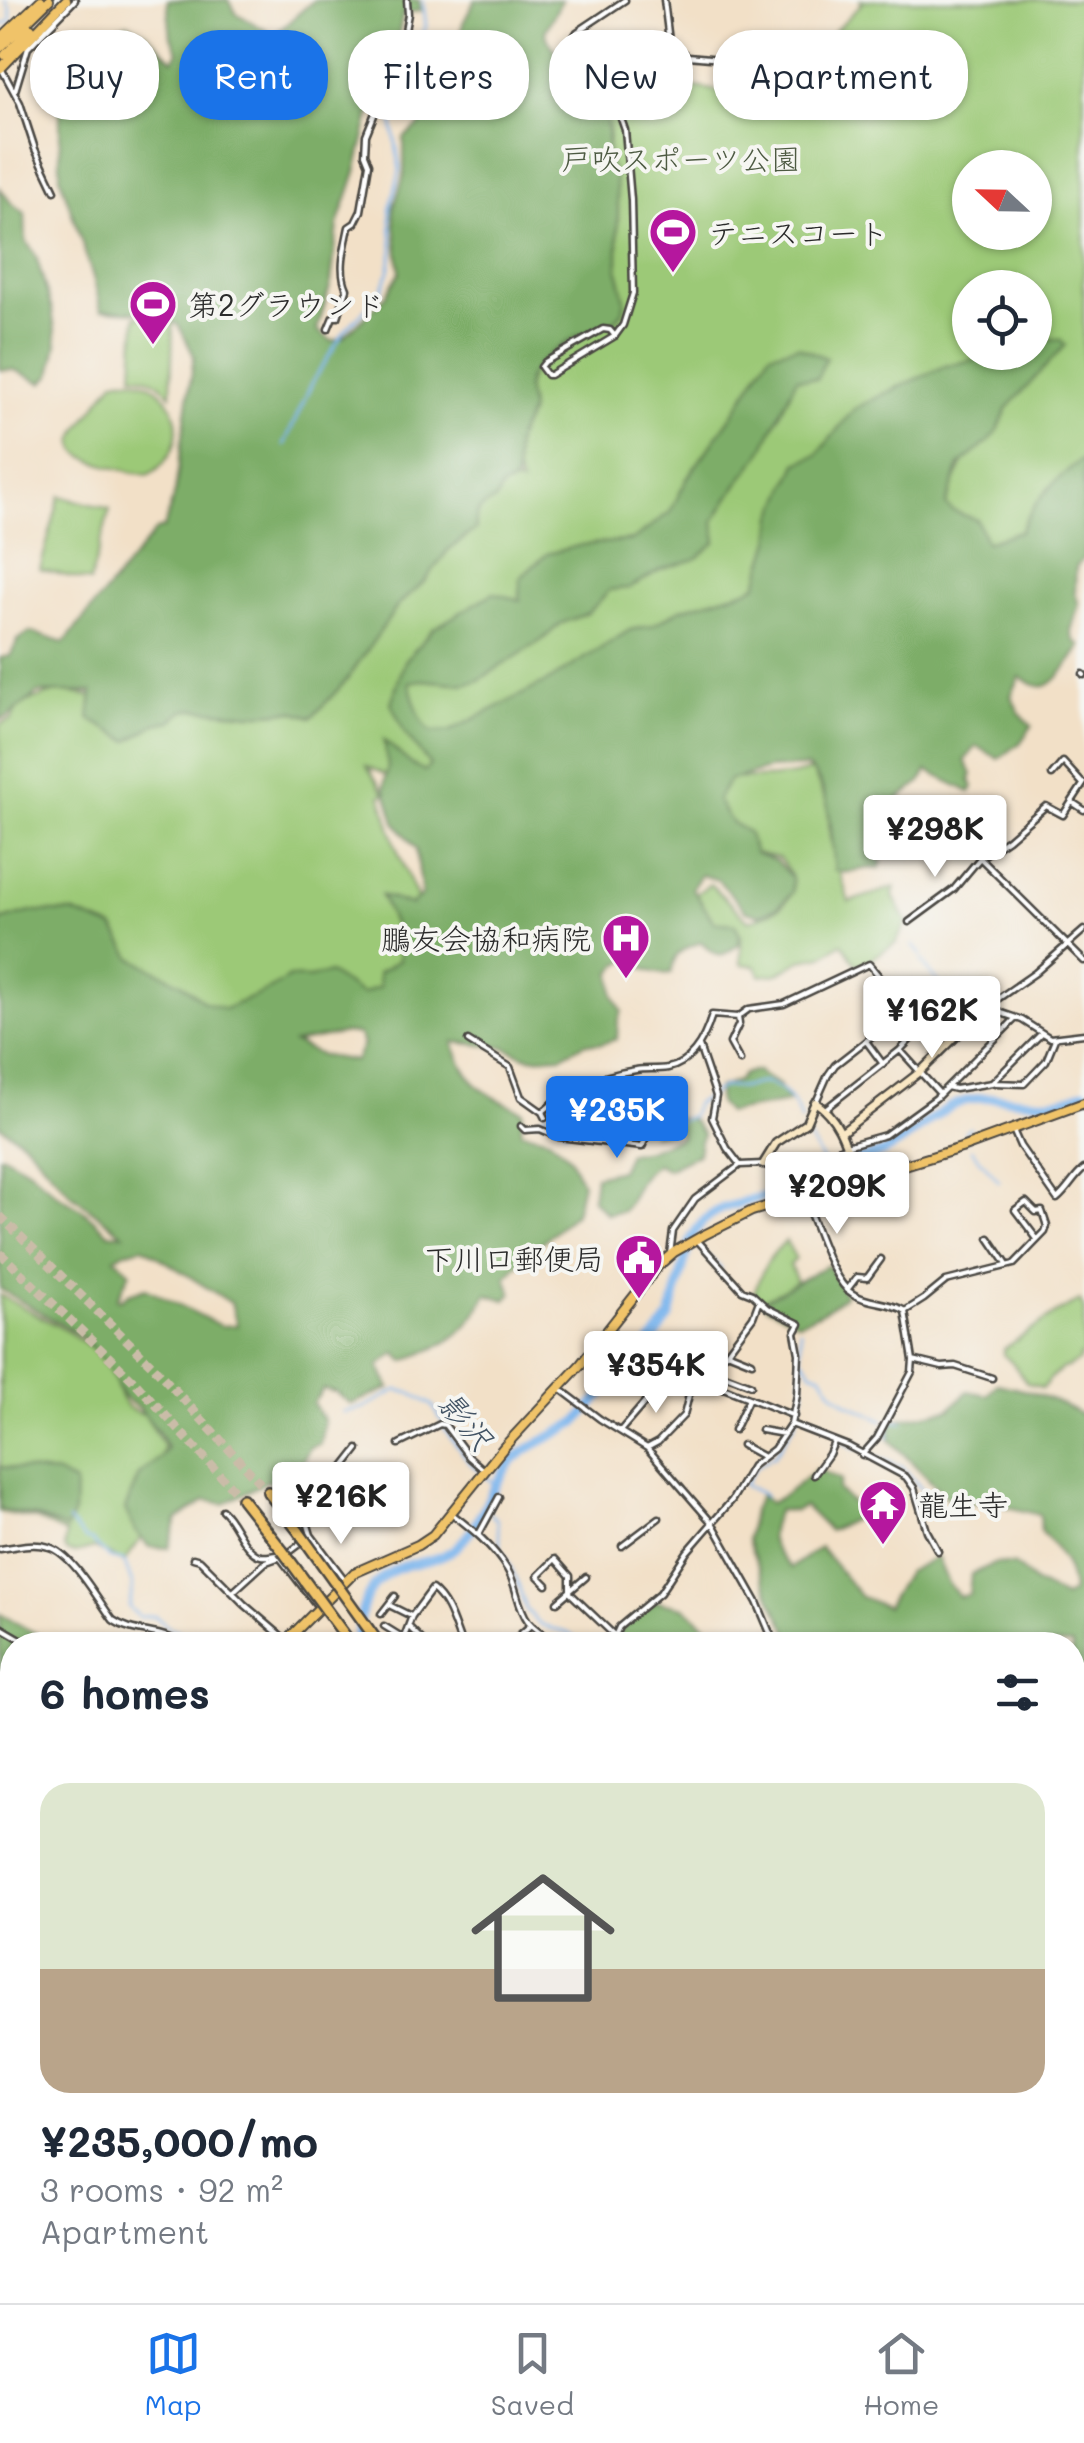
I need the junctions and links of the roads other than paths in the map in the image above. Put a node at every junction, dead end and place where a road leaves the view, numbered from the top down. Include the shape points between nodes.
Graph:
1 (40, 0) edge
2 (49, 0) edge
3 (62, 0) edge
4 (75, 0) edge
5 (407, 0) edge
6 (624, 0) edge
7 (664, 0) edge
8 (0, 39) edge
9 (2, 52) edge
10 (713, 58) edge
11 (0, 67) edge
12 (15, 90) junction
13 (55, 191) dead end
14 (328, 329) dead end
15 (614, 336) junction
16 (1052, 774) dead end
17 (1083, 784) edge
18 (1072, 802) junction
19 (1084, 810) edge
20 (980, 858) junction
21 (909, 922) dead end
22 (1084, 930) edge
23 (1068, 946) junction
24 (1084, 962) edge
25 (912, 1004) junction
26 (986, 1007) junction
27 (939, 1011) junction
28 (738, 1016) junction
29 (1016, 1018) junction
30 (1041, 1034) junction
31 (1084, 1034) edge
32 (1055, 1039) junction
33 (468, 1041) dead end
34 (866, 1042) junction
35 (700, 1046) junction
36 (900, 1050) junction
37 (740, 1061) dead end
38 (883, 1064) junction
39 (920, 1072) junction
40 (992, 1083) junction
41 (947, 1088) junction
42 (940, 1094) junction
43 (815, 1102) junction
44 (1084, 1103) edge
45 (824, 1108) junction
46 (521, 1126) dead end
47 (1013, 1130) junction
48 (649, 1132) dead end
49 (842, 1132) junction
50 (847, 1148) junction
51 (763, 1164) junction
52 (740, 1165) junction
53 (1084, 1169) edge
54 (857, 1179) junction
55 (802, 1195) junction
56 (990, 1238) dead end
57 (696, 1239) junction
58 (1038, 1240) junction
59 (672, 1254) junction
60 (881, 1259) dead end
61 (1008, 1265) junction
62 (848, 1290) junction
63 (759, 1300) junction
64 (904, 1311) junction
65 (727, 1352) junction
66 (913, 1360) junction
67 (752, 1362) dead end
68 (709, 1368) junction
69 (992, 1378) dead end
70 (740, 1380) junction
71 (751, 1384) dead end
72 (721, 1387) dead end
73 (559, 1388) junction
74 (735, 1392) junction
75 (690, 1393) junction
76 (749, 1398) junction
77 (794, 1416) junction
78 (793, 1425) junction
79 (621, 1430) junction
80 (734, 1430) dead end
81 (761, 1430) dead end
82 (784, 1434) junction
83 (834, 1442) junction
84 (400, 1444) dead end
85 (742, 1445) dead end
86 (647, 1448) junction
87 (358, 1449) dead end
88 (862, 1455) junction
89 (762, 1456) junction
90 (482, 1473) junction
91 (814, 1475) dead end
92 (311, 1485) dead end
93 (268, 1492) tunnel mouth
94 (322, 1495) dead end
95 (500, 1498) dead end
96 (242, 1499) tunnel mouth
97 (222, 1510) dead end
98 (450, 1513) junction
99 (660, 1518) dead end
100 (713, 1524) junction
101 (477, 1533) junction
102 (310, 1536) junction
103 (622, 1546) dead end
104 (0, 1549) edge
105 (938, 1551) dead end
106 (281, 1555) junction
107 (193, 1558) dead end
108 (586, 1578) dead end
109 (345, 1580) junction
110 (546, 1585) dead end
111 (570, 1589) junction
112 (232, 1592) junction
113 (395, 1596) dead end
114 (557, 1602) dead end
115 (388, 1604) junction
116 (318, 1607) junction
117 (382, 1614) dead end
118 (412, 1616) junction
119 (531, 1625) junction
120 (384, 1626) dead end
121 (410, 1627) junction
122 (147, 1632) edge
123 (273, 1632) edge
124 (294, 1632) edge
125 (342, 1632) edge
126 (371, 1632) edge
127 (391, 1632) edge
128 (408, 1632) edge
129 (415, 1632) edge
130 (457, 1632) edge
131 (523, 1632) edge
132 (541, 1632) edge
133 (612, 1632) edge
134 (615, 1632) edge
135 (770, 1632) edge

1 - 8 main road
2 - 9 main road
3 - 9 main road
3 - 11 main road
4 - 12 street via 28,48
5 - 14 street via 402,47 366,136 370,164 361,211 349,227 342,261 347,290
6 - 15 street via 572,40 625,130 633,293
7 - 10 street via 669,40 685,55
11 - 12 street
12 - 13 street
15 - 15 street via 603,328 541,368 550,375
16 - 17 street via 1063,762
17 - 18 street
18 - 19 street
18 - 20 street via 1063,815 1046,806
20 - 21 street via 954,889
20 - 23 street
22 - 23 street
23 - 24 street
23 - 26 street
25 - 27 street
25 - 28 street via 869,964 784,1004
25 - 34 street
26 - 27 street via 962,1004
26 - 29 street
26 - 39 street
27 - 36 street
28 - 35 street via 712,1016
28 - 37 street via 730,1043
29 - 30 street
29 - 41 street
30 - 32 street
30 - 40 street
31 - 32 street
32 - 40 street via 1024,1084
33 - 35 street via 510,1068 521,1097 543,1114 568,1090 627,1071 672,1067
34 - 38 street
34 - 43 street via 830,1072
35 - 52 street via 716,1094 712,1118
36 - 38 street
36 - 39 street
38 - 45 street
39 - 42 street
39 - 49 street
40 - 41 street
41 - 42 street
42 - 50 street via 885,1135
43 - 45 street
43 - 51 street via 802,1126 780,1139
44 - 47 main road
45 - 49 street
46 - 48 street via 642,1147
47 - 53 street via 1057,1199
47 - 54 main road
49 - 50 street
50 - 51 street via 781,1173
50 - 54 street
51 - 52 street
52 - 59 street via 695,1200 675,1227
54 - 55 main road
55 - 57 main road
55 - 62 street
56 - 61 street
57 - 59 main road
57 - 63 street
58 - 58 street via 1014,1210 1026,1202 1042,1211 1047,1226
58 - 61 street
59 - 73 main road
60 - 62 street
61 - 64 street via 946,1281
62 - 64 street
63 - 65 street
63 - 77 street via 800,1324 794,1334
64 - 66 street
65 - 67 street
65 - 68 street
66 - 69 street
66 - 88 street via 903,1390
68 - 70 street
68 - 75 street
70 - 71 street
70 - 74 street
72 - 74 street
73 - 79 street
73 - 90 main road
74 - 76 street
75 - 79 street via 666,1378
75 - 86 street via 684,1415
76 - 77 street
76 - 80 street
77 - 78 street
78 - 82 street
78 - 83 street
79 - 86 street
81 - 82 street
82 - 89 street
83 - 88 street
83 - 91 street
84 - 90 street via 442,1425
85 - 89 street
86 - 100 street
87 - 94 street
88 - 105 street via 910,1482
89 - 100 street
90 - 98 main road
92 - 102 street via 296,1501
93 - 126 highway, bridge
95 - 101 street
96 - 106 highway
97 - 106 street via 252,1550 262,1557
98 - 101 street
98 - 109 main road via 426,1541
99 - 103 street
100 - 134 street via 660,1593
100 - 135 street
101 - 119 street via 506,1566
102 - 106 street
102 - 109 street
104 - 122 street via 52,1548 113,1620
106 - 112 street
106 - 116 street
106 - 125 highway, bridge
107 - 112 street
108 - 111 street
109 - 116 main road
110 - 111 street via 538,1576 555,1559 570,1576
111 - 114 street
111 - 133 street
112 - 123 street
113 - 115 street
115 - 117 street
115 - 118 street
116 - 124 main road
118 - 121 street
118 - 130 street via 432,1589
119 - 131 street
119 - 132 street
120 - 127 street
121 - 128 street
121 - 129 street

